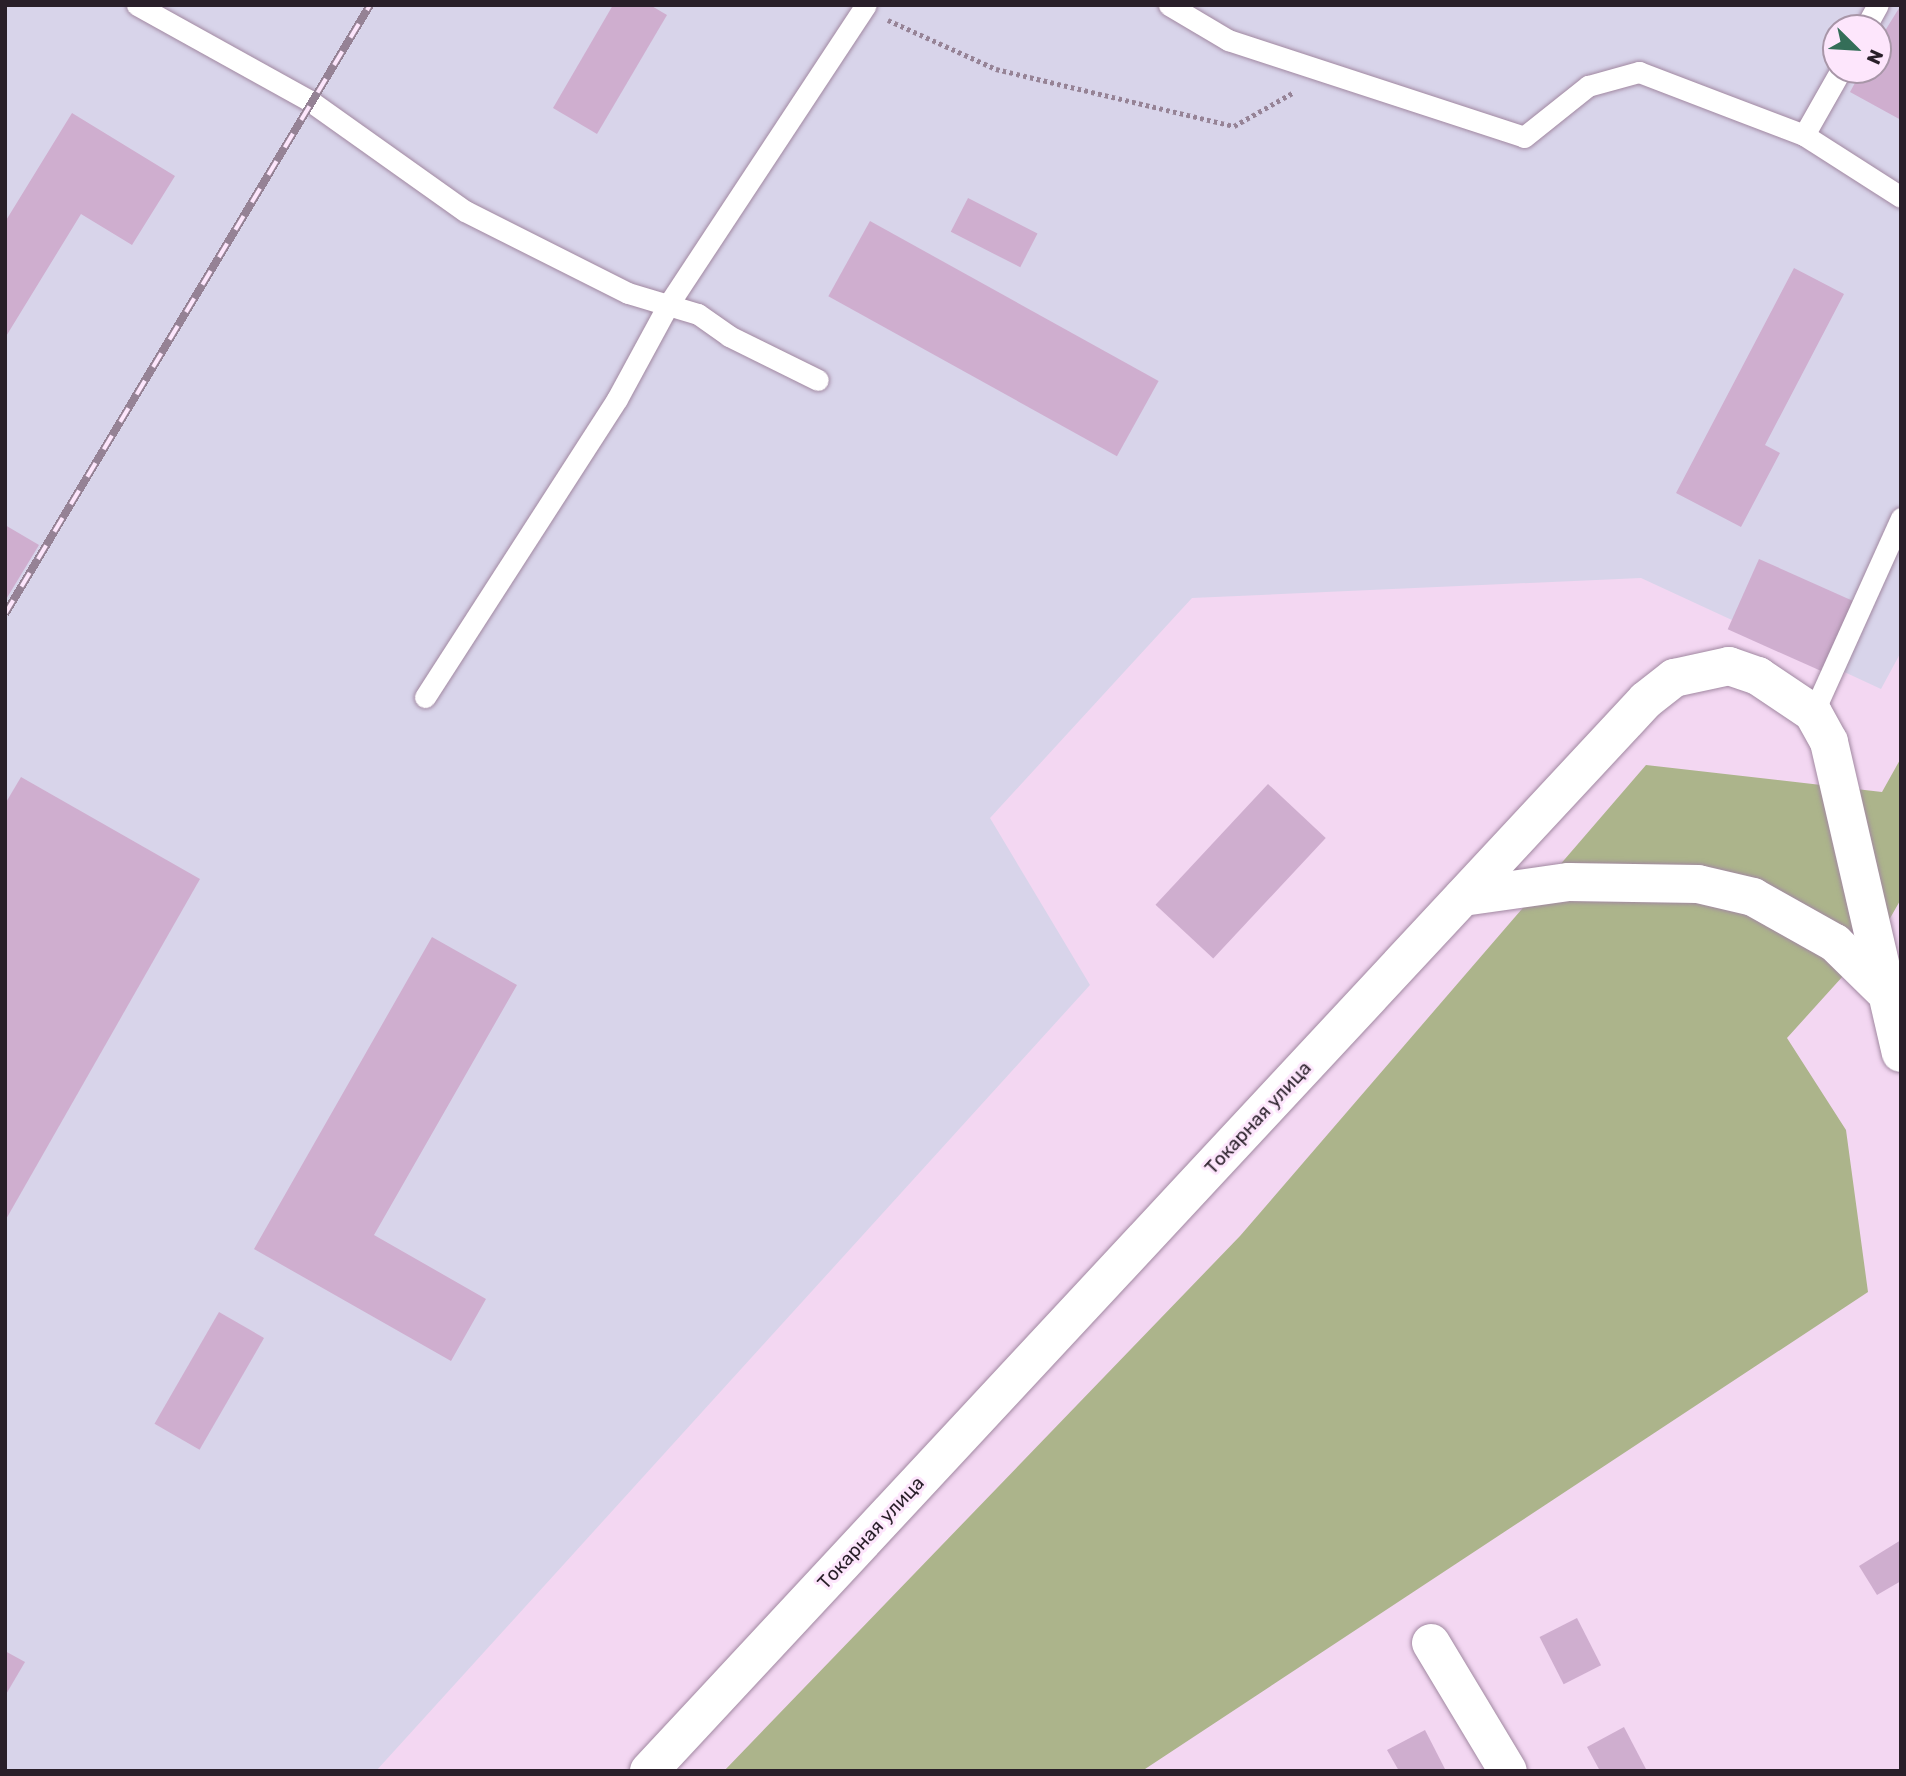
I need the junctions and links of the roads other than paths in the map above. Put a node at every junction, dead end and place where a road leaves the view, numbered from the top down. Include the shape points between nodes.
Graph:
1 (137, 5) edge
2 (1169, 5) edge
3 (865, 7) edge
4 (1204, 14) edge
5 (1833, 84) edge
6 (1804, 135) junction
7 (1901, 197) edge
8 (668, 305) junction
9 (818, 380) dead end
10 (1901, 518) edge
11 (425, 697) dead end
12 (1813, 713) junction
13 (1464, 897) junction
14 (1882, 989) junction
15 (1901, 1053) edge
16 (1431, 1643) dead end
17 (649, 1771) edge
18 (1508, 1771) edge

1 - 8 lane via 310,101 465,211 628,293
2 - 4 lane
3 - 8 lane
4 - 6 lane via 1228,40 1524,137 1588,86 1639,72
5 - 6 lane
6 - 7 lane
8 - 9 lane via 698,314 729,336
8 - 11 lane via 617,399
10 - 12 lane
12 - 13 street, Токарная улица via 1758,676 1729,666 1674,678 1646,700
12 - 14 street, Токарная улица via 1829,742
13 - 14 street via 1569,883 1698,884 1765,904 1835,943
13 - 17 street, Токарная улица
14 - 15 street, Токарная улица
16 - 18 street

